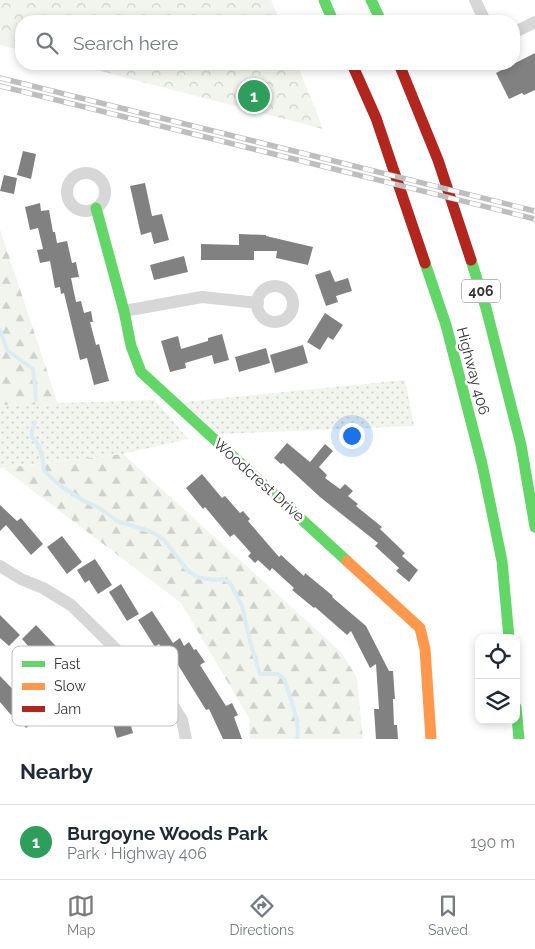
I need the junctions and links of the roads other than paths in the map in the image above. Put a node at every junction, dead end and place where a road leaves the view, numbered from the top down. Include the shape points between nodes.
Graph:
1 (324, 0) edge
2 (371, 0) edge
3 (475, 0) edge
4 (331, 15) edge
5 (378, 15) edge
6 (482, 15) edge
7 (535, 22) edge
8 (520, 29) edge
9 (355, 70) edge
10 (401, 70) edge
11 (96, 208) dead end
12 (258, 303) dead end
13 (124, 311) junction
14 (535, 527) edge
15 (0, 566) edge
16 (509, 634) edge
17 (113, 646) edge
18 (178, 714) edge
19 (518, 724) edge
20 (186, 739) edge
21 (431, 739) edge
22 (520, 739) edge

1 - 4 main road
2 - 5 main road
3 - 6 street
7 - 8 street
9 - 16 main road, Highway 406 / 406 via 376,118 446,324 482,464 502,561
10 - 14 main road, Highway 406 / 406 via 438,160 486,308 521,445
11 - 13 main road, Woodcrest Drive
12 - 13 street via 202,297
13 - 21 main road, Woodcrest Drive via 131,346 141,372 420,628 425,650
15 - 17 street via 71,605
18 - 20 street
19 - 22 main road

